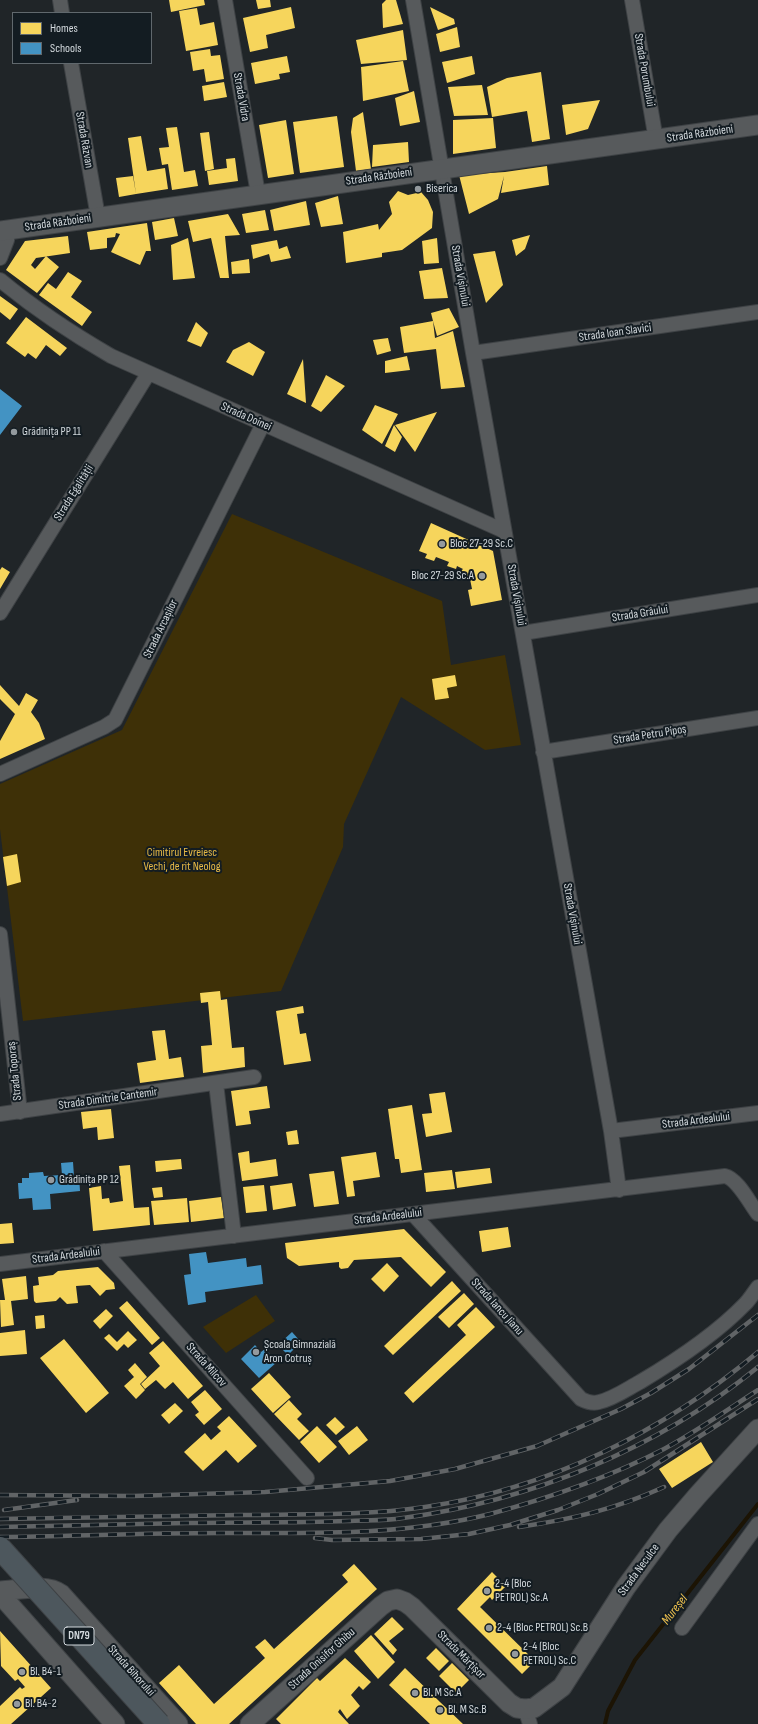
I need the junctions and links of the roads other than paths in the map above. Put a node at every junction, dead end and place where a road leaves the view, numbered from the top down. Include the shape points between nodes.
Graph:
1 (60, 0) edge
2 (225, 0) edge
3 (413, 0) edge
4 (632, 0) edge
5 (62, 12) edge
6 (71, 64) edge
7 (758, 125) edge
8 (656, 140) junction
9 (442, 169) junction
10 (258, 194) junction
11 (98, 217) junction
12 (4, 230) edge
13 (0, 258) edge
14 (0, 280) edge
15 (758, 312) edge
16 (473, 353) junction
17 (148, 374) junction
18 (263, 424) junction
19 (504, 531) junction
20 (758, 594) edge
21 (0, 613) edge
22 (523, 633) junction
23 (758, 718) edge
24 (543, 752) junction
25 (0, 774) edge
26 (0, 934) edge
27 (254, 1077) dead end
28 (216, 1083) junction
29 (20, 1112) junction
30 (758, 1113) edge
31 (0, 1114) edge
32 (610, 1131) junction
33 (619, 1190) junction
34 (413, 1214) junction
35 (758, 1214) edge
36 (234, 1236) junction
37 (104, 1251) junction
38 (0, 1264) edge
39 (758, 1287) edge
40 (757, 1432) edge
41 (307, 1478) dead end
42 (758, 1524) edge
43 (0, 1548) edge
44 (0, 1568) edge
45 (0, 1592) edge
46 (397, 1599) joint
47 (682, 1628) dead end
48 (527, 1716) edge
49 (115, 1724) edge
50 (140, 1724) edge
51 (158, 1724) edge
52 (178, 1724) edge
53 (250, 1724) edge

1 - 5 street
2 - 10 street, Strada Vidra
3 - 9 street, Strada Vișinului
4 - 8 street, Strada Porumbului
6 - 11 street, Strada Răzvan
7 - 8 street, Strada Războieni
8 - 9 street, Strada Războieni
9 - 10 street, Strada Războieni
9 - 16 street, Strada Vișinului
10 - 11 street, Strada Războieni
11 - 12 street, Strada Războieni
12 - 13 street via 5,245
14 - 17 street, Strada Doinei via 75,336
15 - 16 street, Strada Ioan Slavici
16 - 19 street, Strada Vișinului
17 - 18 street, Strada Doinei
17 - 21 street, Strada Egalității
18 - 19 street, Strada Doinei
18 - 25 street, Strada Arcașilor via 115,720
19 - 22 street, Strada Vișinului
20 - 22 street, Strada Grâului
22 - 24 street, Strada Vișinului
23 - 24 street, Strada Petru Pipoș
24 - 32 street, Strada Vișinului
26 - 29 street, Strada Toporaș
27 - 28 street, Strada Dimitrie Cantemir
28 - 29 street, Strada Dimitrie Cantemir
28 - 36 street
29 - 31 street, Strada Dimitrie Cantemir
30 - 32 street, Strada Ardealului
32 - 33 street, Strada Vișinului
33 - 34 street, Strada Ardealului
33 - 35 street, Strada Ardealului via 725,1176 736,1183
34 - 36 street, Strada Ardealului
34 - 39 street, Strada Iancu Jianu via 582,1400 592,1403 609,1398 666,1367 721,1325 745,1304
36 - 37 street, Strada Ardealului
37 - 38 street, Strada Ardealului
37 - 41 street, Strada Milcov
40 - 48 street, Strada Neculce via 668,1530 626,1587 562,1687
42 - 47 street
43 - 51 main road, DN79, bridge
44 - 50 main road, DN79
45 - 49 street, Strada Bihorului
45 - 52 street, Strada Bihorului via 48,1588 56,1590
46 - 48 street, Strada Mărțișor via 405,1602 424,1618 509,1703
46 - 53 street, Strada Onisifor Ghibu via 381,1606

